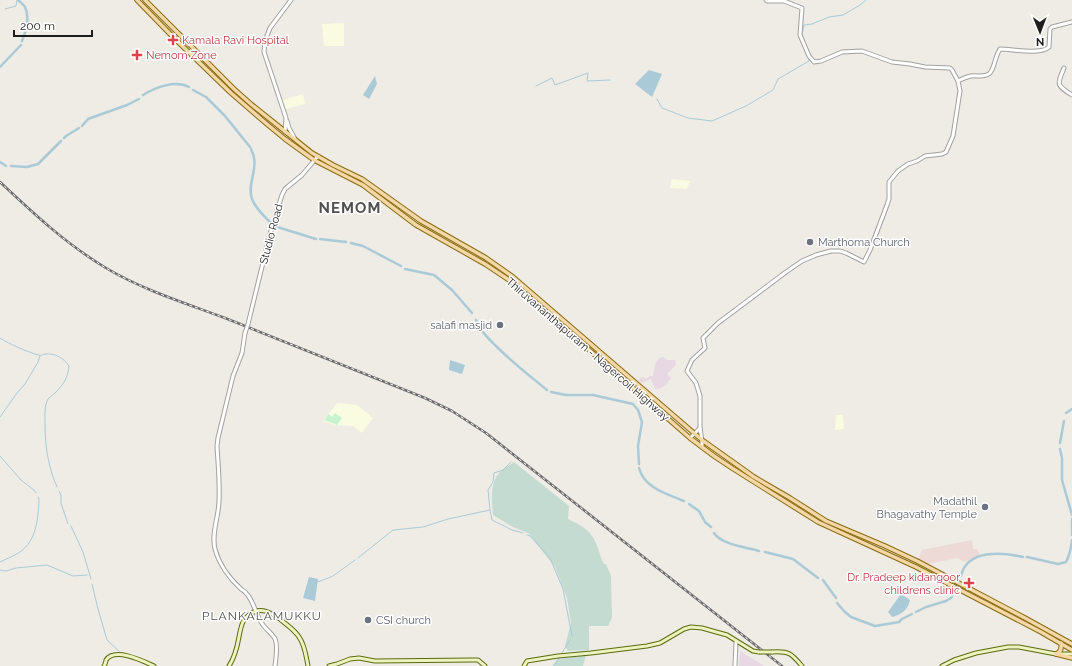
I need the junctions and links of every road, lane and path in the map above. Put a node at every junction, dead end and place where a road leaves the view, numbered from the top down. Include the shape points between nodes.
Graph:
1 (137, 0) edge
2 (145, 0) edge
3 (291, 0) edge
4 (766, 0) edge
5 (154, 11) junction
6 (150, 13) junction
7 (1072, 22) edge
8 (1064, 68) dead end
9 (958, 81) junction
10 (1072, 95) edge
11 (286, 118) junction
12 (285, 132) junction
13 (282, 136) junction
14 (296, 141) junction
15 (318, 156) junction
16 (314, 160) junction
17 (700, 428) junction
18 (694, 434) junction
19 (690, 438) junction
20 (702, 441) junction
21 (702, 447) junction
22 (255, 612) junction
23 (736, 641) junction
24 (1061, 643) junction
25 (1072, 644) edge
26 (1072, 650) edge
27 (1056, 654) junction
28 (1072, 654) edge
29 (1072, 658) edge
30 (104, 666) edge
31 (154, 666) edge
32 (229, 666) edge
33 (275, 666) edge
34 (308, 666) edge
35 (329, 666) edge
36 (485, 666) edge
37 (524, 666) edge
38 (735, 666) edge
39 (802, 666) edge
40 (942, 666) edge

1 - 6 main road, Thiruvananthapuram - Nagercoil Highway
2 - 5 main road, Thiruvananthapuram - Nagercoil Highway
3 - 11 street via 270,28 264,52
4 - 9 street via 784,1 802,8 800,35 814,62 842,52 862,51 892,62 925,68 950,68
5 - 6 main road
5 - 12 main road, Thiruvananthapuram - Nagercoil Highway via 240,94
6 - 13 main road, Thiruvananthapuram - Nagercoil Highway via 231,93
7 - 9 street via 1050,29 1047,50 1000,49 988,75 972,76
8 - 10 street via 1060,86
9 - 17 street via 960,91 953,139 949,148 942,154 925,156 908,164 889,182 889,199 864,262 840,251 831,251 802,261 704,336 705,348 692,360 687,371 696,383 700,396
11 - 12 street
11 - 14 street
12 - 13 main road
12 - 14 main road, Thiruvananthapuram - Nagercoil Highway
13 - 16 main road, Thiruvananthapuram - Nagercoil Highway
14 - 15 main road, Thiruvananthapuram - Nagercoil Highway
15 - 16 street, Studio Road
15 - 18 main road, Thiruvananthapuram - Nagercoil Highway via 362,179 421,221 486,258 513,277
16 - 19 main road, Thiruvananthapuram - Nagercoil Highway via 363,185 416,225 509,280
16 - 22 street, Studio Road, bridge via 282,195 218,438 219,511 215,530 215,550 227,573 251,600
17 - 18 street
17 - 20 street
18 - 19 street
18 - 20 main road, Thiruvananthapuram - Nagercoil Highway
19 - 21 main road, Thiruvananthapuram - Nagercoil Highway
20 - 21 street
20 - 25 main road, Thiruvananthapuram - Nagercoil Highway via 754,477 826,521 917,561
21 - 24 main road, Thiruvananthapuram - Nagercoil Highway via 818,522 915,566
22 - 32 main road via 242,624 235,656
22 - 33 street, Studio Road via 275,638
22 - 34 main road via 259,610 277,616 300,637
23 - 37 main road via 712,630 691,627 660,643 527,661
23 - 38 street
23 - 39 main road, bridge via 753,651 785,652 792,655
24 - 26 main road, Thiruvananthapuram - Nagercoil Highway
24 - 27 main road via 1061,650
27 - 28 main road
27 - 29 main road
27 - 40 main road via 1008,647 976,652
30 - 31 main road via 106,660 116,655 134,657
35 - 36 main road via 358,658 375,661 478,660

